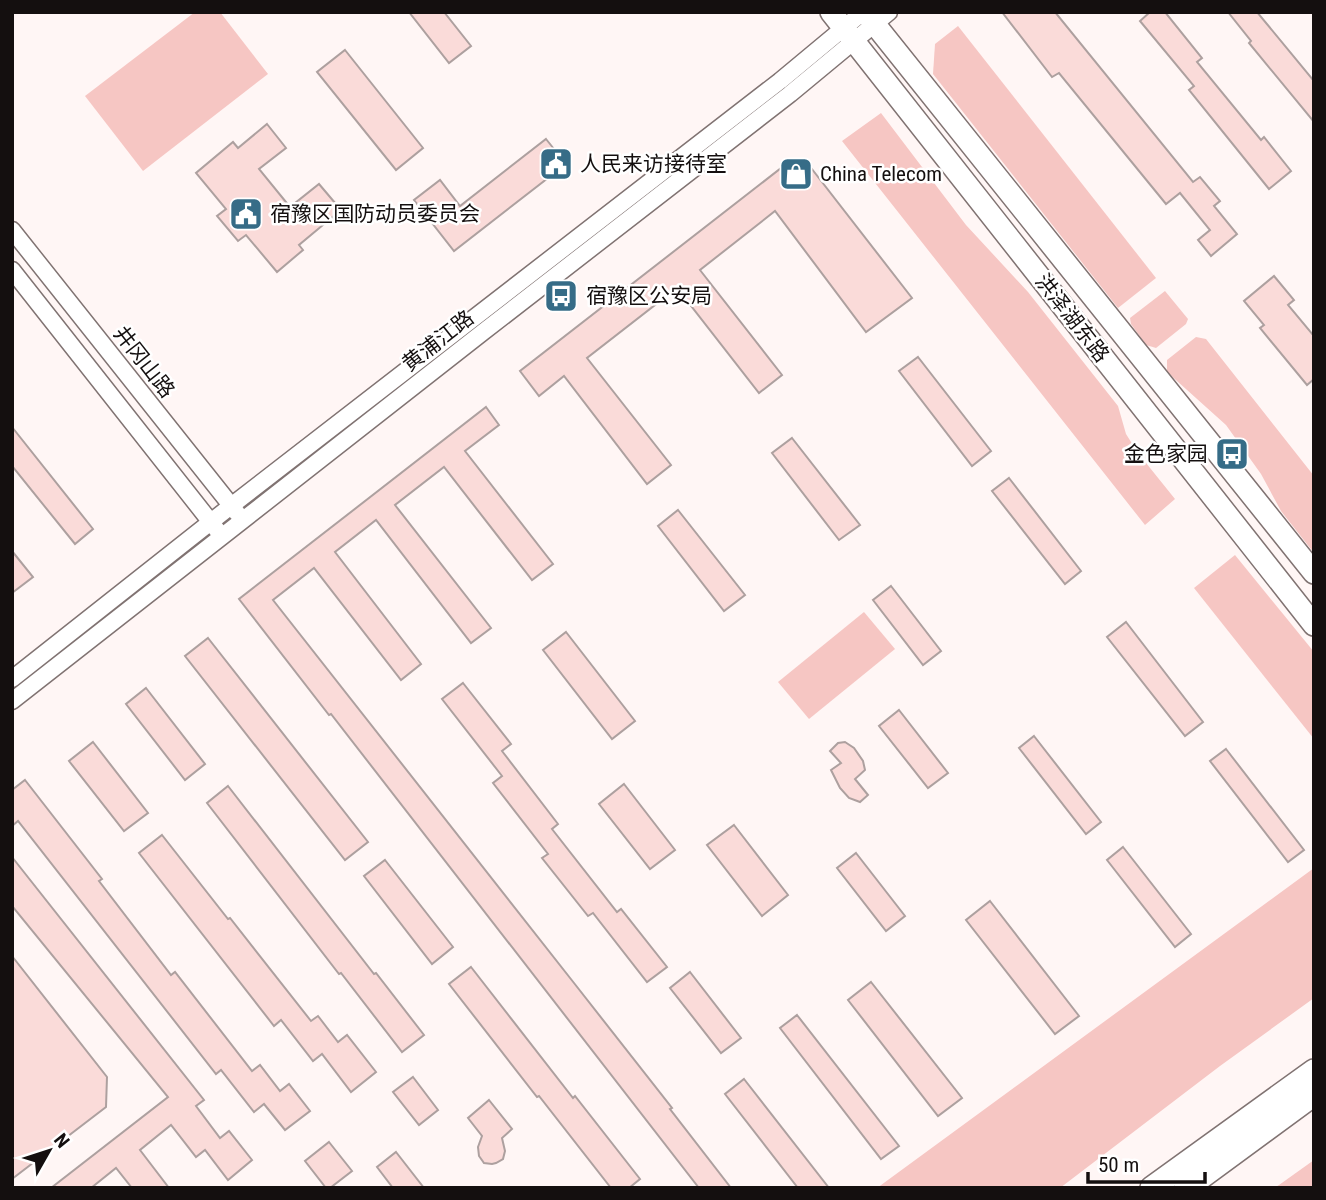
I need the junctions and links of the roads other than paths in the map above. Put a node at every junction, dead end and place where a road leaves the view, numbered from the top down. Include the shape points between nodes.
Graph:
1 (873, 15) edge
2 (843, 28) edge
3 (12, 230) edge
4 (12, 271) edge
5 (231, 506) junction
6 (243, 520) junction
7 (210, 522) junction
8 (222, 537) junction
9 (1314, 573) edge
10 (1314, 625) edge
11 (12, 679) edge
12 (12, 701) edge
13 (1314, 1070) edge
14 (1314, 1094) edge
15 (1152, 1188) edge
16 (1186, 1188) edge

1 - 2 street, 黄浦江路
1 - 9 main road, 洪泽湖东路
2 - 5 street, 黄浦江路
2 - 6 street, 黄浦江路 via 790,94
2 - 10 main road, 洪泽湖东路
3 - 5 street, 井冈山路
4 - 7 street
5 - 6 street, 井冈山路
5 - 7 street, 黄浦江路
6 - 8 street, 黄浦江路
7 - 8 street
7 - 11 street, 黄浦江路
8 - 12 street, 黄浦江路
13 - 15 highway
14 - 16 highway

